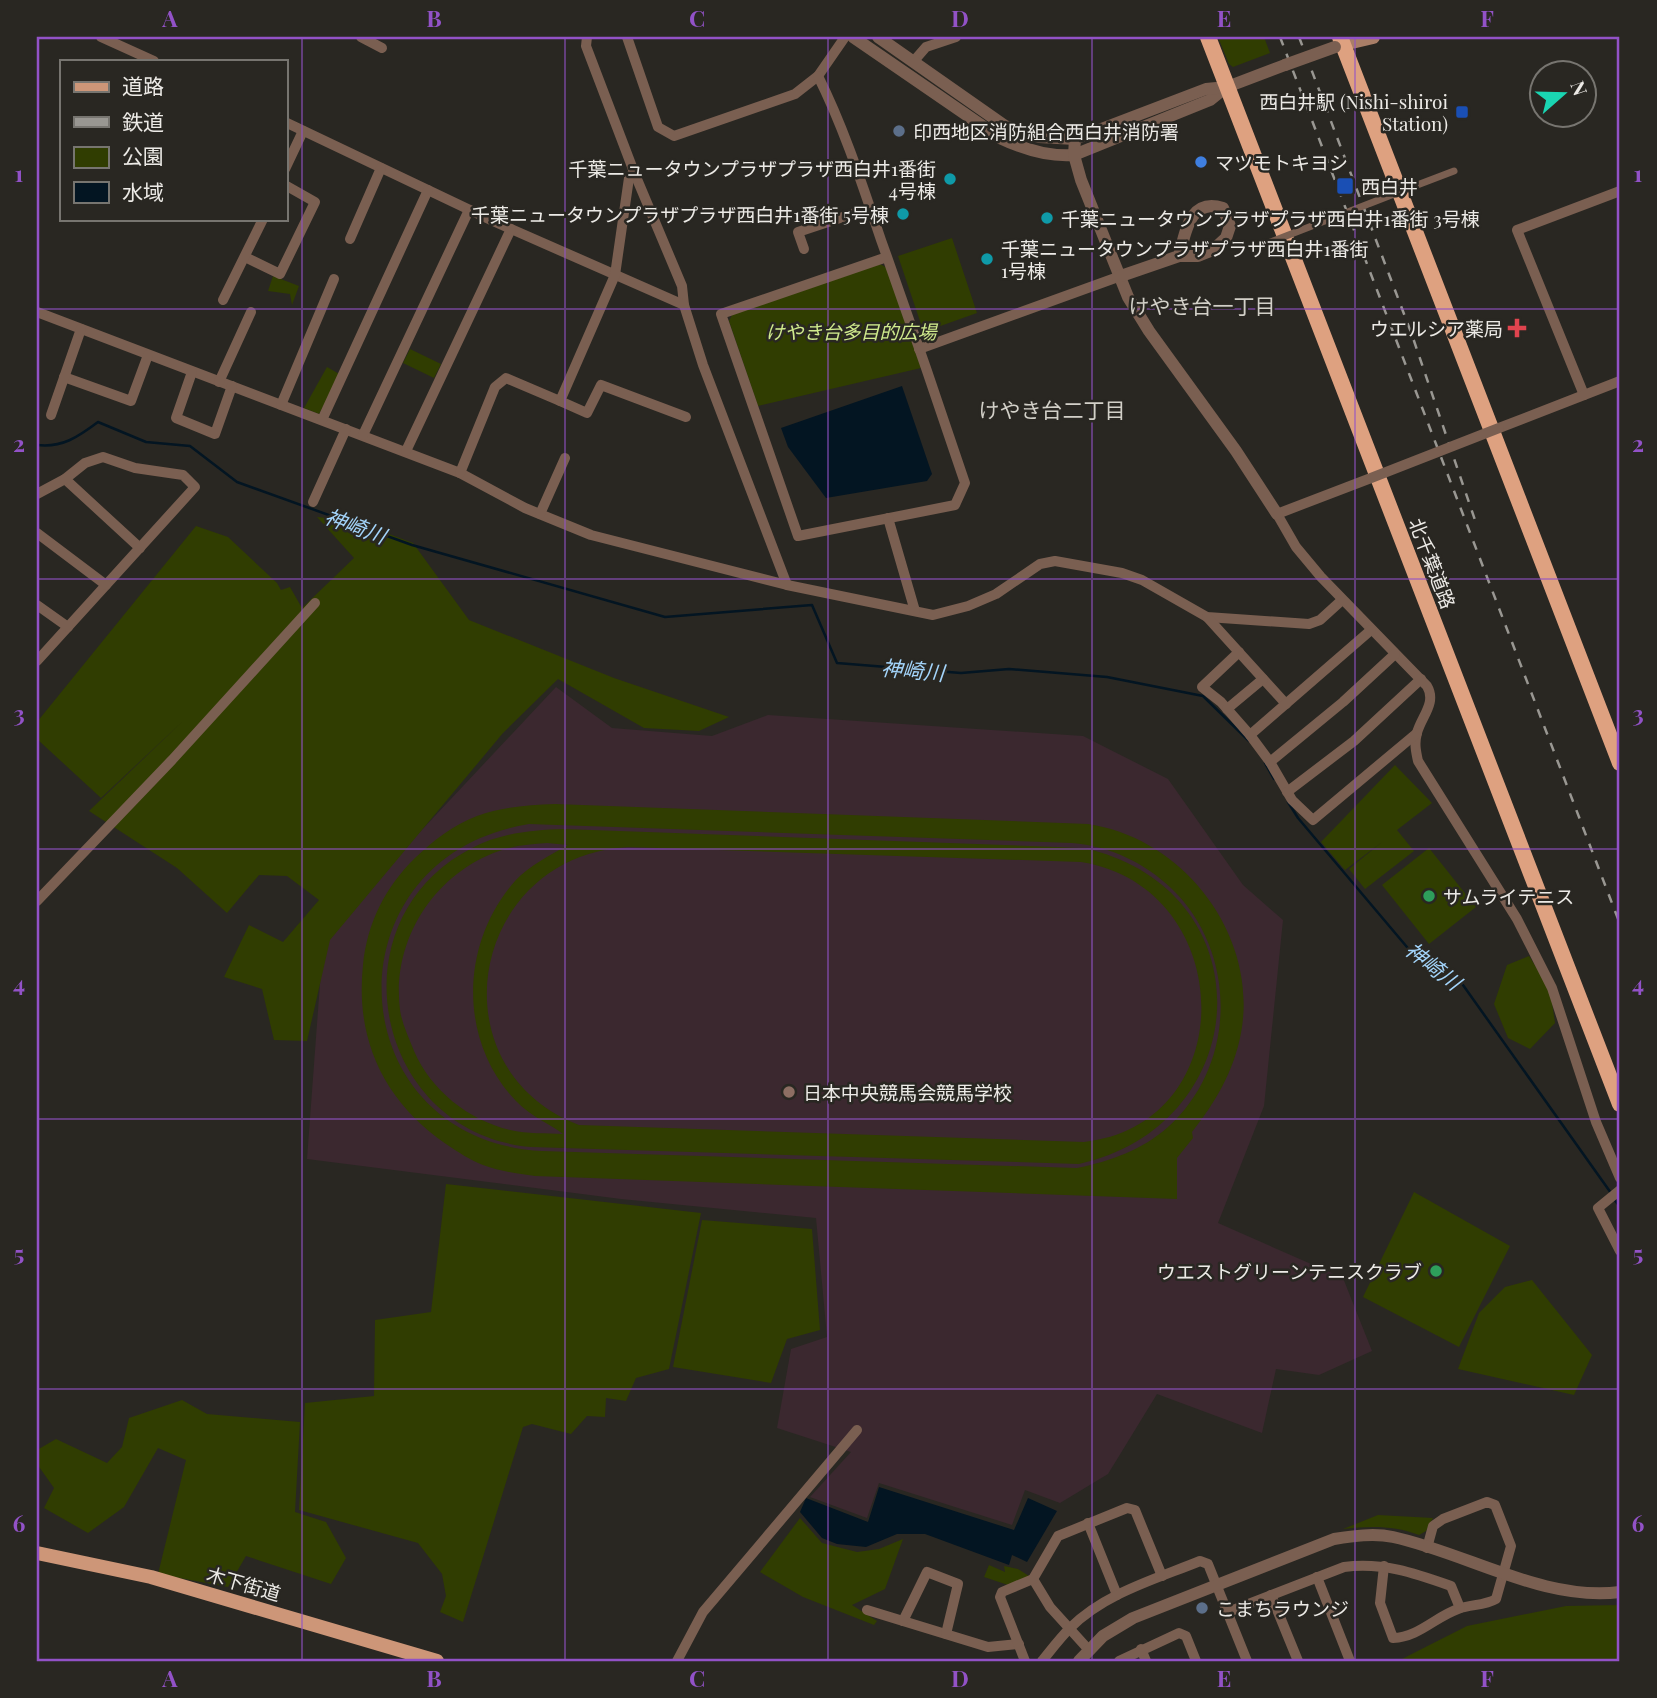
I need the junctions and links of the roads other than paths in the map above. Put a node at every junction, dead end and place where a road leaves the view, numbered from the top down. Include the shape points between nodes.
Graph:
1 (101, 37) edge
2 (587, 37) edge
3 (627, 37) edge
4 (845, 37) edge
5 (853, 37) edge
6 (878, 37) edge
7 (956, 37) edge
8 (1208, 37) edge
9 (1373, 37) edge
10 (368, 39) edge
11 (1342, 41) edge
12 (382, 48) dead end
13 (152, 60) edge
14 (914, 62) junction
15 (818, 76) junction
16 (1231, 85) junction
17 (287, 123) edge
18 (303, 131) junction
19 (1075, 139) junction
20 (1074, 155) junction
21 (287, 166) edge
22 (382, 168) junction
23 (1454, 171) dead end
24 (634, 172) junction
25 (287, 186) edge
26 (428, 190) junction
27 (1620, 191) edge
28 (870, 208) junction
29 (469, 209) junction
30 (262, 220) edge
31 (511, 229) junction
32 (350, 239) dead end
33 (1268, 243) dead end
34 (804, 249) dead end
35 (1179, 256) junction
36 (245, 257) junction
37 (887, 257) junction
38 (615, 275) junction
39 (1118, 277) junction
40 (334, 279) dead end
41 (223, 300) dead end
42 (684, 306) junction
43 (37, 312) edge
44 (251, 312) dead end
45 (81, 329) junction
46 (919, 349) junction
47 (148, 355) junction
48 (192, 372) junction
49 (64, 377) junction
50 (1620, 381) edge
51 (219, 382) junction
52 (232, 386) junction
53 (1584, 395) junction
54 (560, 401) junction
55 (281, 405) junction
56 (51, 415) dead end
57 (686, 417) dead end
58 (322, 420) junction
59 (346, 429) junction
60 (363, 435) junction
61 (406, 452) junction
62 (565, 458) dead end
63 (460, 473) junction
64 (65, 479) junction
65 (37, 494) edge
66 (313, 502) dead end
67 (540, 514) junction
68 (1277, 514) junction
69 (888, 518) junction
70 (37, 533) edge
71 (140, 548) junction
72 (106, 585) junction
73 (787, 585) junction
74 (1342, 600) junction
75 (315, 603) dead end
76 (37, 605) edge
77 (915, 611) junction
78 (1207, 617) junction
79 (68, 627) junction
80 (1371, 630) junction
81 (1239, 652) junction
82 (1395, 654) junction
83 (37, 661) edge
84 (1263, 678) junction
85 (1421, 680) junction
86 (1286, 704) junction
87 (1227, 709) junction
88 (1417, 733) junction
89 (1250, 735) junction
90 (1270, 762) junction
91 (1620, 763) edge
92 (1287, 792) junction
93 (37, 901) edge
94 (1620, 1104) edge
95 (1620, 1178) edge
96 (1619, 1191) edge
97 (1620, 1251) edge
98 (857, 1430) dead end
99 (1088, 1523) junction
100 (1427, 1548) junction
101 (37, 1553) edge
102 (1384, 1566) junction
103 (1503, 1572) junction
104 (1162, 1576) junction
105 (1317, 1577) junction
106 (1033, 1579) junction
107 (1216, 1585) junction
108 (1620, 1592) edge
109 (1118, 1595) junction
110 (1271, 1595) junction
111 (1460, 1608) junction
112 (867, 1609) dead end
113 (1228, 1612) junction
114 (903, 1621) junction
115 (1069, 1628) junction
116 (946, 1634) junction
117 (1019, 1644) junction
118 (1088, 1649) junction
119 (1141, 1649) junction
120 (437, 1661) edge
121 (677, 1661) edge
122 (1025, 1661) edge
123 (1042, 1661) edge
124 (1079, 1661) edge
125 (1119, 1661) edge
126 (1146, 1661) edge
127 (1196, 1661) edge
128 (1247, 1661) edge
129 (1298, 1661) edge
130 (1350, 1661) edge

1 - 13 street
2 - 24 street via 586,46
3 - 15 street via 659,127 674,136 795,94
4 - 15 street
5 - 20 street via 1000,138 1038,152
6 - 14 street
7 - 14 street via 926,47
8 - 16 highway, 北千葉道路
9 - 11 main road
10 - 12 street
11 - 16 street, bridge
11 - 91 highway
14 - 19 street via 1005,126 1039,137
15 - 28 street via 837,114
16 - 19 street via 1206,89
16 - 20 street via 1210,100
16 - 94 highway, 北千葉道路
17 - 18 street
18 - 21 street
18 - 22 street
19 - 20 street
20 - 39 street
22 - 26 street
22 - 32 street
23 - 33 street, bridge
24 - 38 street via 629,178
24 - 42 street via 682,286
25 - 36 street via 315,202 280,274
26 - 29 street
26 - 58 street
27 - 53 street via 1517,230
28 - 34 street via 798,232
28 - 37 street
29 - 31 street
29 - 60 street
30 - 36 street
31 - 38 street
31 - 61 street
35 - 35 street via 1188,224 1200,207 1223,208 1230,226 1226,238 1198,256
35 - 39 street
36 - 41 street
37 - 46 street
37 - 69 street via 721,314 798,536
38 - 42 street
38 - 54 street
39 - 46 street
39 - 68 street via 1137,315
40 - 55 street
42 - 73 street
43 - 45 street
44 - 51 street
45 - 47 street
45 - 49 street
46 - 69 street via 965,483 955,505
47 - 48 street
47 - 49 street via 131,401
48 - 51 street
48 - 52 street via 176,418 215,435
49 - 56 street
50 - 53 street
51 - 52 street
52 - 55 street
53 - 68 street, bridge
54 - 57 street via 587,413 601,385
54 - 63 street via 506,378 495,387
55 - 58 street
58 - 59 street
59 - 60 street
59 - 66 street
60 - 61 street
61 - 63 street
62 - 67 street
63 - 67 street
64 - 65 street
64 - 71 street
64 - 71 street via 85,463 103,457 135,468 183,475 195,487
67 - 73 street via 591,535
68 - 74 street via 1296,547
69 - 77 street
70 - 72 street
71 - 72 street
72 - 79 street
73 - 77 street
74 - 78 street via 1309,624
74 - 80 street
75 - 93 street
76 - 79 street
77 - 78 street via 933,615 968,606 996,594 1040,564 1068,561 1142,580
78 - 81 street
79 - 83 street
80 - 82 street
80 - 86 street
81 - 84 street
81 - 87 street via 1202,687
82 - 85 street
82 - 90 street
84 - 86 street
84 - 87 street
85 - 88 street via 1432,694
85 - 92 street via 1354,741
86 - 89 street
87 - 89 street
88 - 92 street via 1312,820
88 - 95 street via 1418,761 1517,919 1552,988 1596,1122
89 - 90 street
90 - 92 street
96 - 97 street via 1598,1208
98 - 121 street via 703,1612
99 - 104 street via 1127,1508 1135,1510
99 - 106 street via 1058,1536
99 - 109 street
100 - 103 street
100 - 103 street via 1433,1526 1487,1502 1495,1505 1511,1546
100 - 107 street via 1391,1537 1334,1539
101 - 120 main road, 木下街道 via 151,1577
102 - 105 street via 1344,1566
102 - 111 street via 1451,1586
102 - 111 street via 1380,1604 1393,1638 1417,1633
103 - 108 street via 1571,1591
103 - 111 street via 1496,1599
104 - 107 street via 1200,1561 1208,1564
104 - 109 street
105 - 110 street
105 - 130 street
106 - 115 street
106 - 117 street via 1000,1597
107 - 113 street
107 - 118 street via 1133,1618
109 - 115 street
110 - 113 street
110 - 129 street
112 - 114 street
113 - 128 street
114 - 116 street
114 - 116 street via 927,1572 958,1584
115 - 118 street
115 - 123 street
116 - 117 street via 988,1647
117 - 122 street
118 - 124 street
119 - 125 street
119 - 126 street
119 - 127 street via 1179,1633 1186,1636

